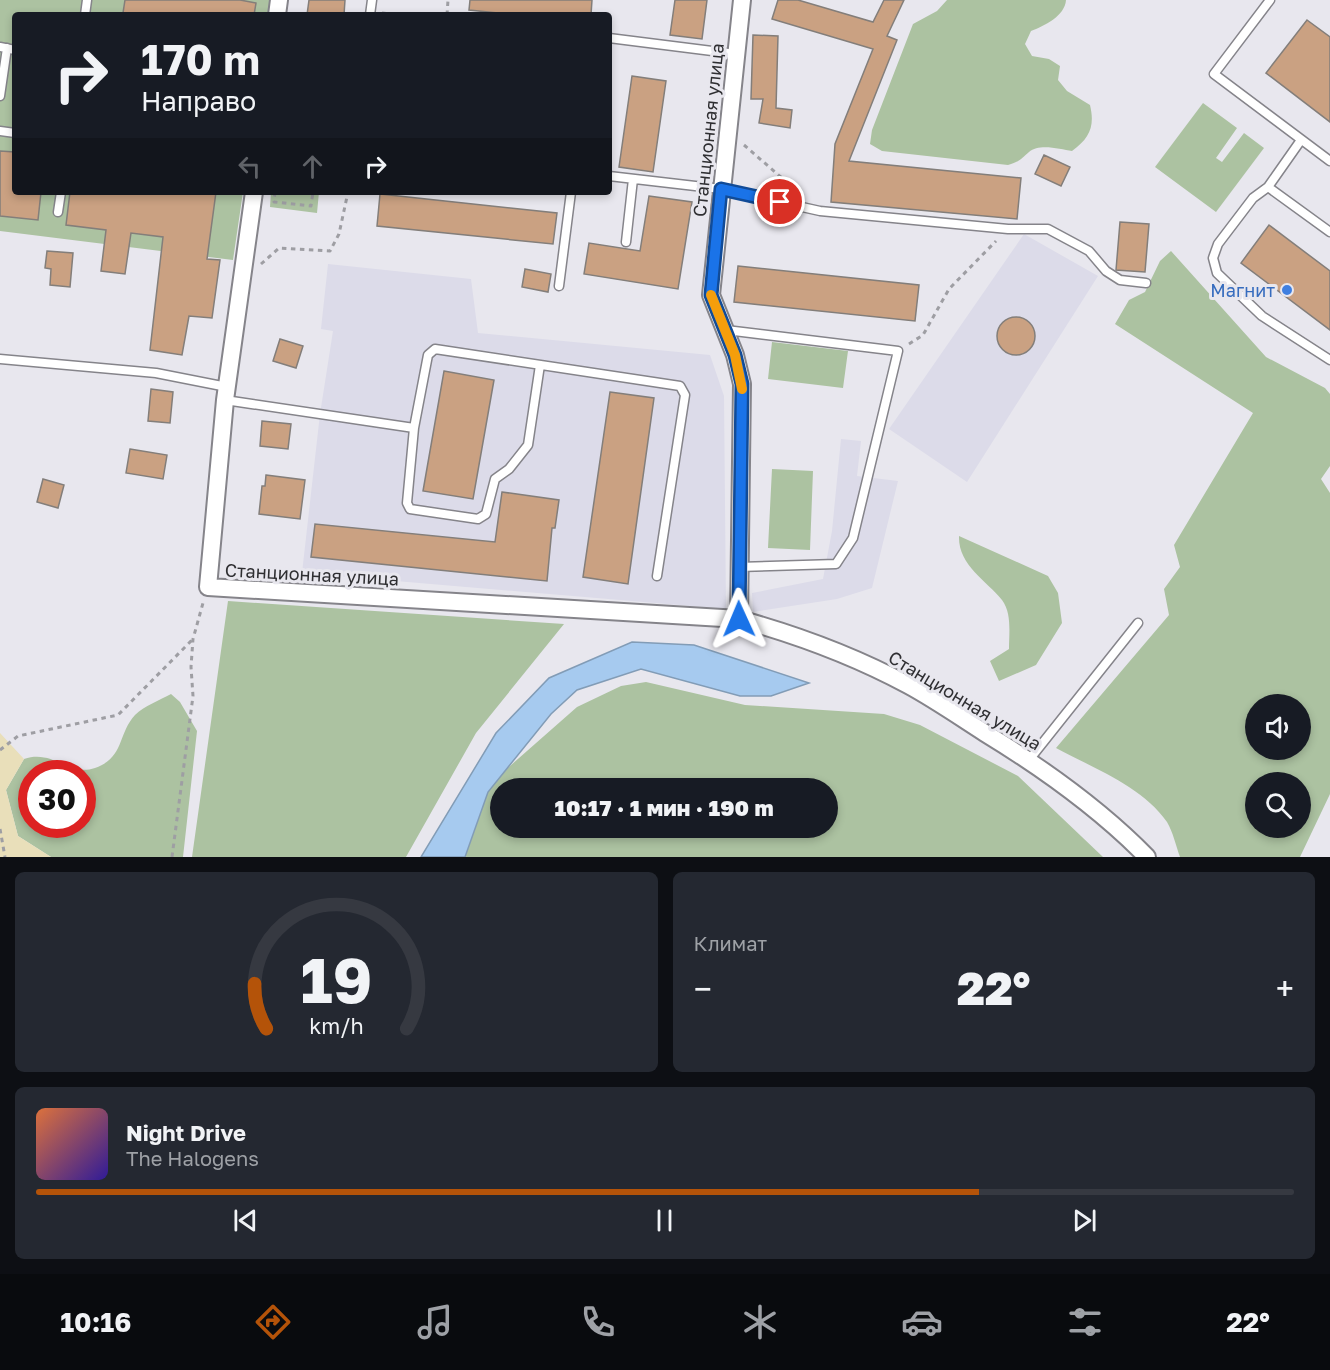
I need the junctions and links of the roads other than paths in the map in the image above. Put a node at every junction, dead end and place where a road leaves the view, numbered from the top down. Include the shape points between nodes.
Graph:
1 (742, 0) edge
2 (1270, 0) edge
3 (612, 38) edge
4 (7, 49) edge
5 (736, 54) junction
6 (0, 96) edge
7 (1301, 140) junction
8 (1330, 161) edge
9 (612, 176) edge
10 (633, 179) junction
11 (1268, 187) junction
12 (721, 189) junction
13 (61, 195) edge
14 (254, 195) edge
15 (571, 195) edge
16 (58, 212) dead end
17 (1330, 232) edge
18 (626, 242) dead end
19 (1146, 284) dead end
20 (559, 286) dead end
21 (726, 330) junction
22 (0, 359) edge
23 (1330, 360) edge
24 (540, 365) junction
25 (226, 394) junction
26 (414, 428) junction
27 (738, 567) junction
28 (657, 576) dead end
29 (739, 619) junction
30 (1138, 622) dead end
31 (1029, 760) junction
32 (1148, 857) edge

1 - 5 street, Станционная улица
2 - 7 lane via 1214,74
3 - 5 lane
4 - 6 lane
5 - 12 street, Станционная улица
7 - 8 lane
7 - 11 lane
9 - 10 lane
10 - 12 lane
10 - 18 lane
11 - 17 lane
11 - 23 lane via 1253,198 1218,244 1213,258 1217,273 1262,316
12 - 19 lane via 820,211 1008,230 1048,229 1089,251 1120,280
12 - 21 street, Станционная улица via 711,295
13 - 16 lane
14 - 25 street, Станционная улица
15 - 20 lane
21 - 27 street, Станционная улица via 742,384
21 - 27 lane via 898,351 853,538 836,564
22 - 25 lane via 156,373
24 - 26 lane via 435,349 428,355
24 - 26 lane via 528,445 509,469 495,479 486,514 478,519 410,509 407,503
24 - 28 lane via 680,386 685,395
25 - 26 lane
25 - 29 street, Станционная улица via 208,587
27 - 29 street, Станционная улица
29 - 31 street, Станционная улица via 840,652 908,685
30 - 31 lane
31 - 32 street, Станционная улица via 1091,805

